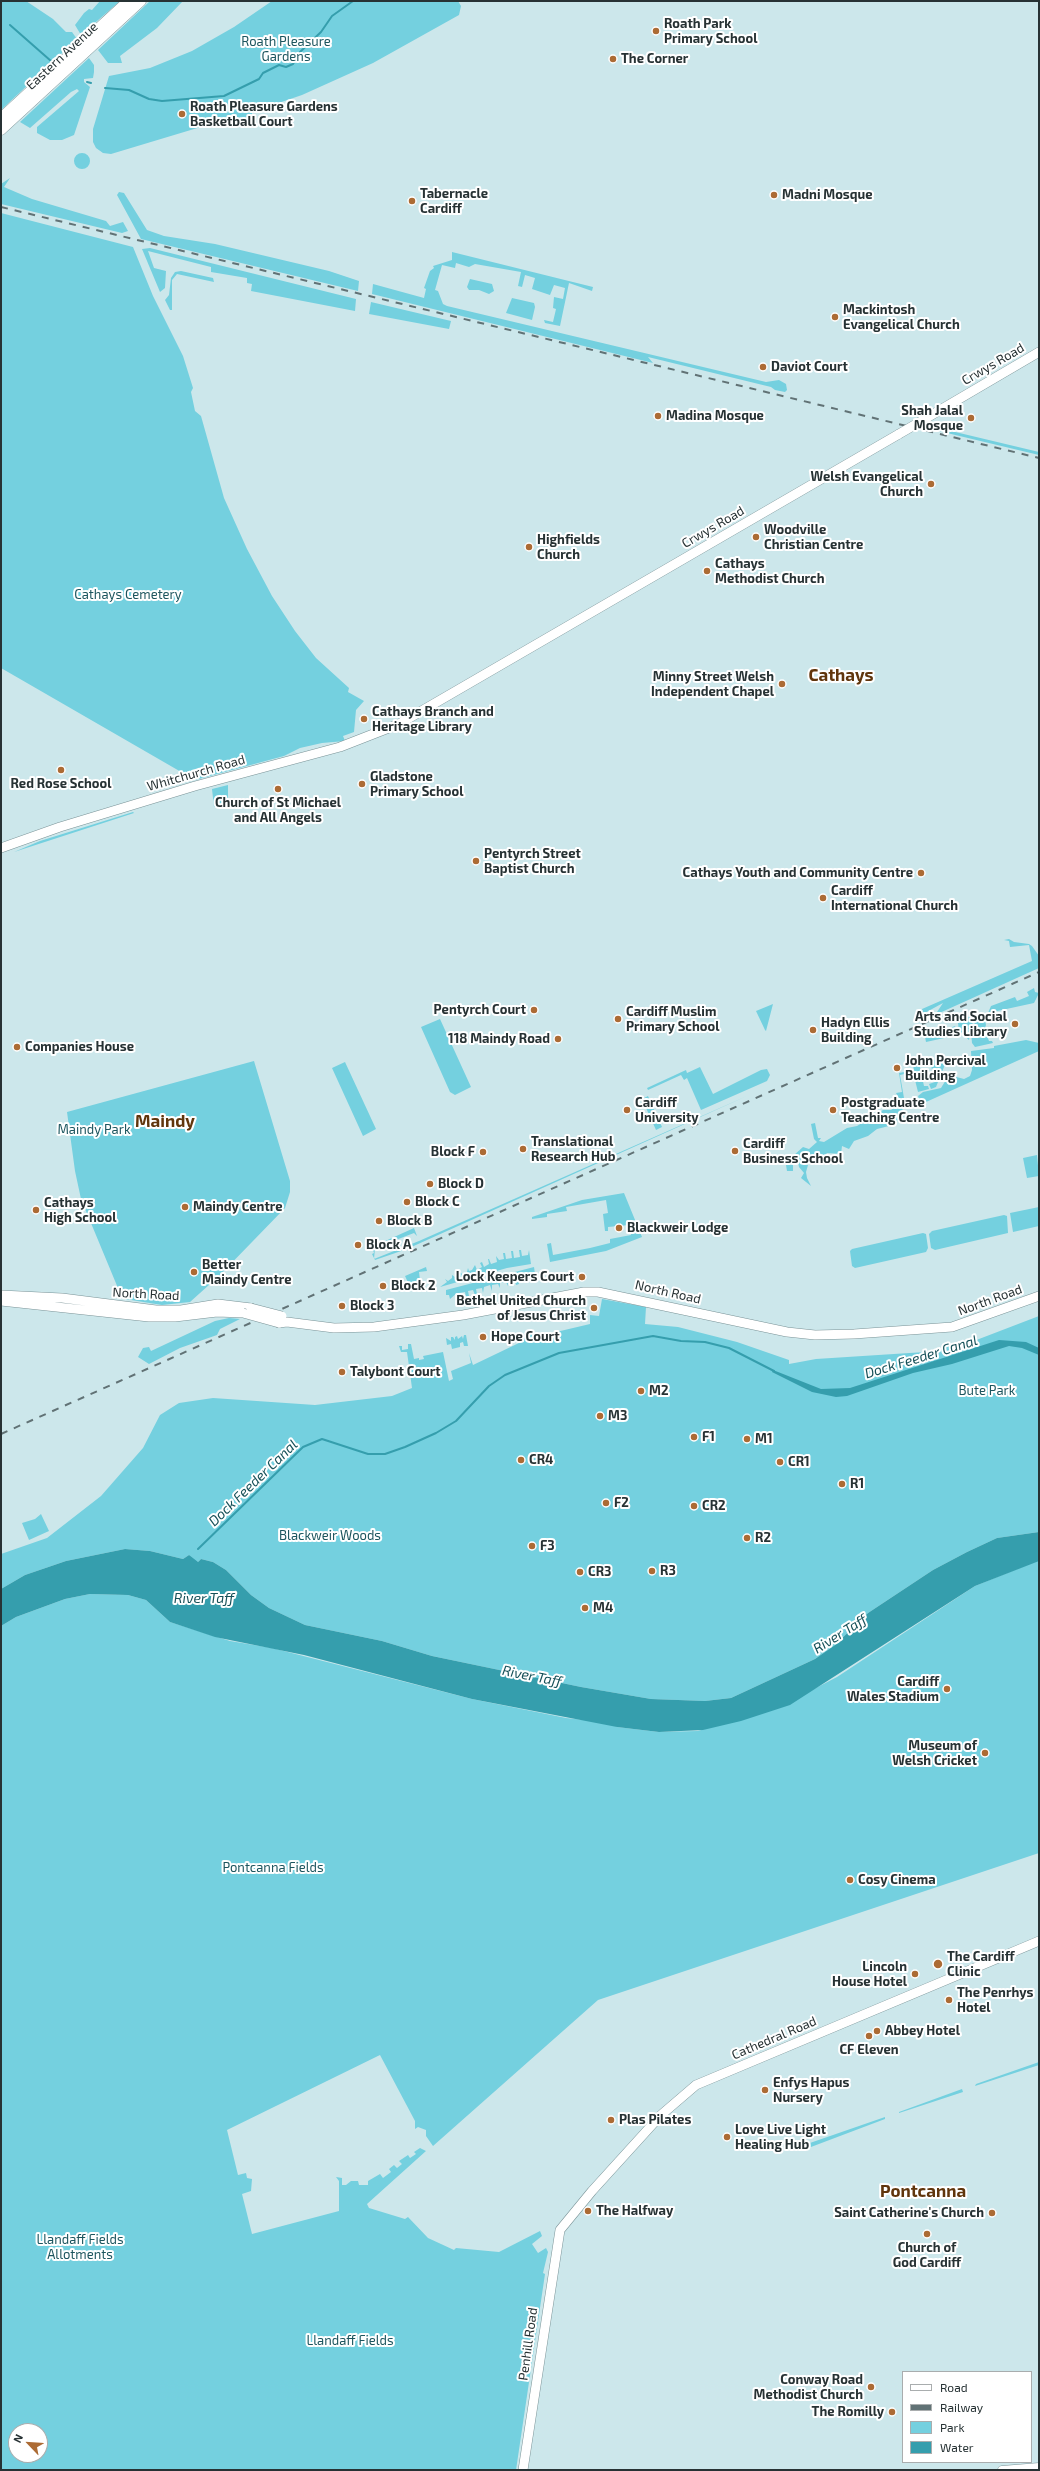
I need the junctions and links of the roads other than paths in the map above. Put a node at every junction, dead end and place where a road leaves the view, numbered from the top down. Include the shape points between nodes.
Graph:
1 (128, 1) edge
2 (141, 1) edge
3 (97, 36) junction
4 (19, 108) junction
5 (1, 118) edge
6 (1, 130) edge
7 (1039, 352) edge
8 (399, 724) joint
9 (1, 848) edge
10 (1, 1295) edge
11 (1039, 1296) edge
12 (1, 1301) edge
13 (247, 1311) junction
14 (1039, 1941) edge
15 (564, 2223) joint
16 (1039, 2467) edge
17 (523, 2470) edge
18 (1002, 2470) edge

1 - 3 highway, Eastern Avenue
2 - 3 highway, Eastern Avenue
3 - 4 highway, Eastern Avenue
4 - 5 highway, Eastern Avenue
4 - 6 highway, Eastern Avenue
7 - 8 main road, Crwys Road, bridge
8 - 9 main road, Whitchurch Road via 354,743 195,786 60,827
10 - 13 main road, North Road via 62,1298 156,1310 181,1310 218,1304
11 - 13 main road, North Road, bridge via 958,1326 868,1334 815,1335 787,1332 598,1292 584,1292 463,1315 374,1327 334,1328 290,1322 282,1316
12 - 13 main road, North Road via 149,1317
14 - 15 main road, Cathedral Road via 696,2085 661,2115
15 - 17 main road, Penhill Road via 556,2250
16 - 18 main road

